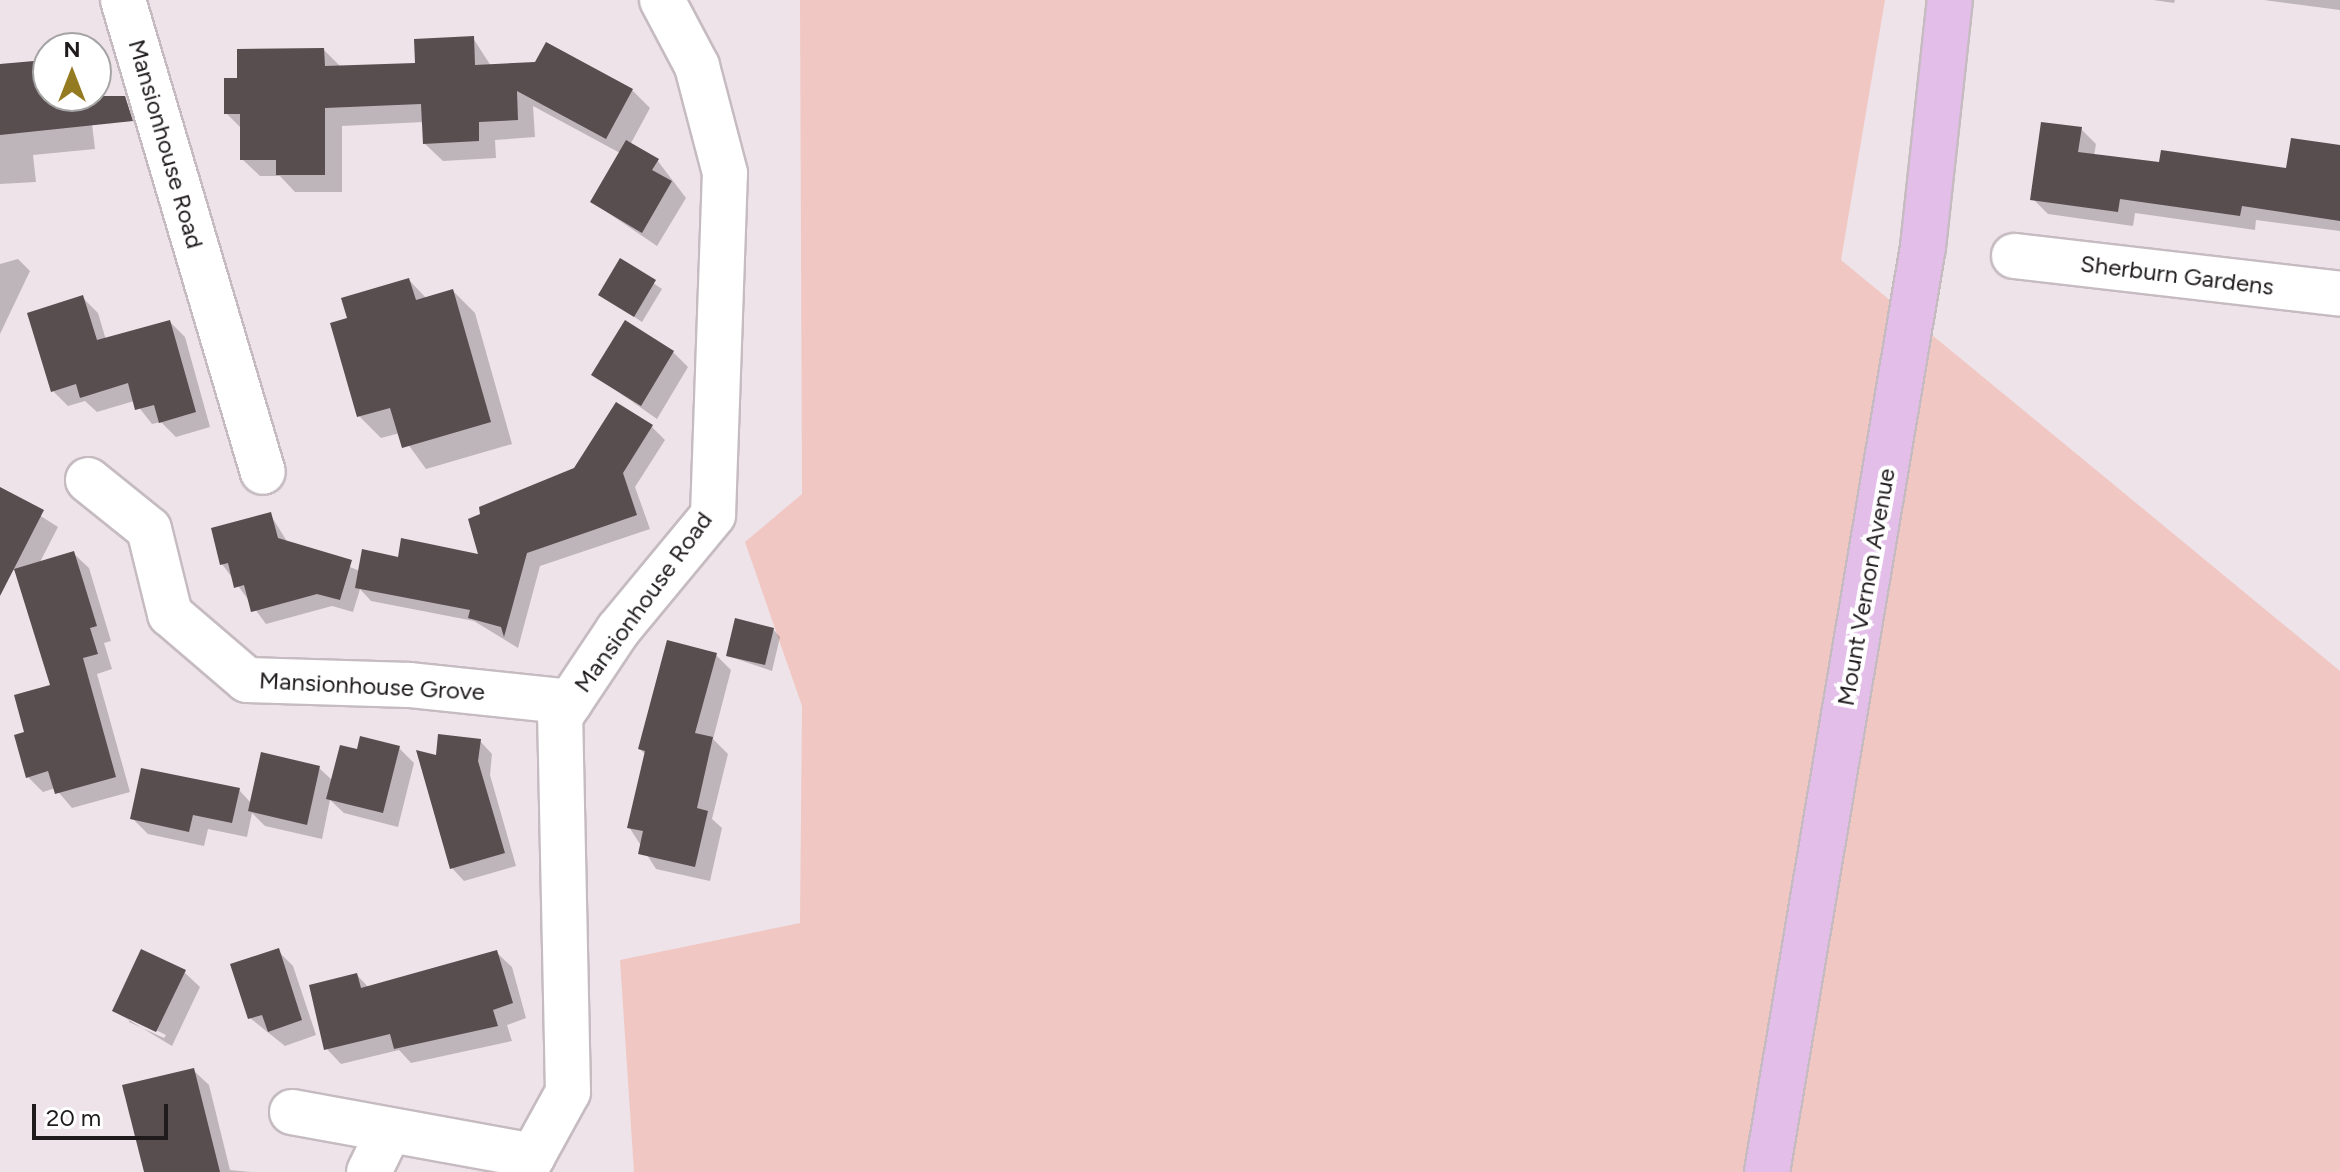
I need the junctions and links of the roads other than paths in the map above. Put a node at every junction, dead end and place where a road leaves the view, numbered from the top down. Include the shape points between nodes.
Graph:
1 (123, 0) edge
2 (662, 0) edge
3 (1950, 0) edge
4 (2014, 256) dead end
5 (2340, 294) edge
6 (263, 472) dead end
7 (88, 480) dead end
8 (570, 702) junction
9 (292, 1112) dead end
10 (388, 1133) junction
11 (529, 1164) edge
12 (369, 1172) edge
13 (1767, 1172) edge

1 - 6 street, Mansionhouse Road
2 - 8 street, Mansionhouse Road via 697,66 725,173 713,515 618,630
3 - 13 main road, Mount Vernon Avenue via 1923,247
4 - 5 street, Sherburn Gardens
7 - 8 street, Mansionhouse Grove via 149,529 170,614 247,680
8 - 11 street, Mansionhouse Road via 560,717 568,1092
9 - 10 street, Mansionhouse Road
10 - 11 street, Mansionhouse Road
10 - 12 street

